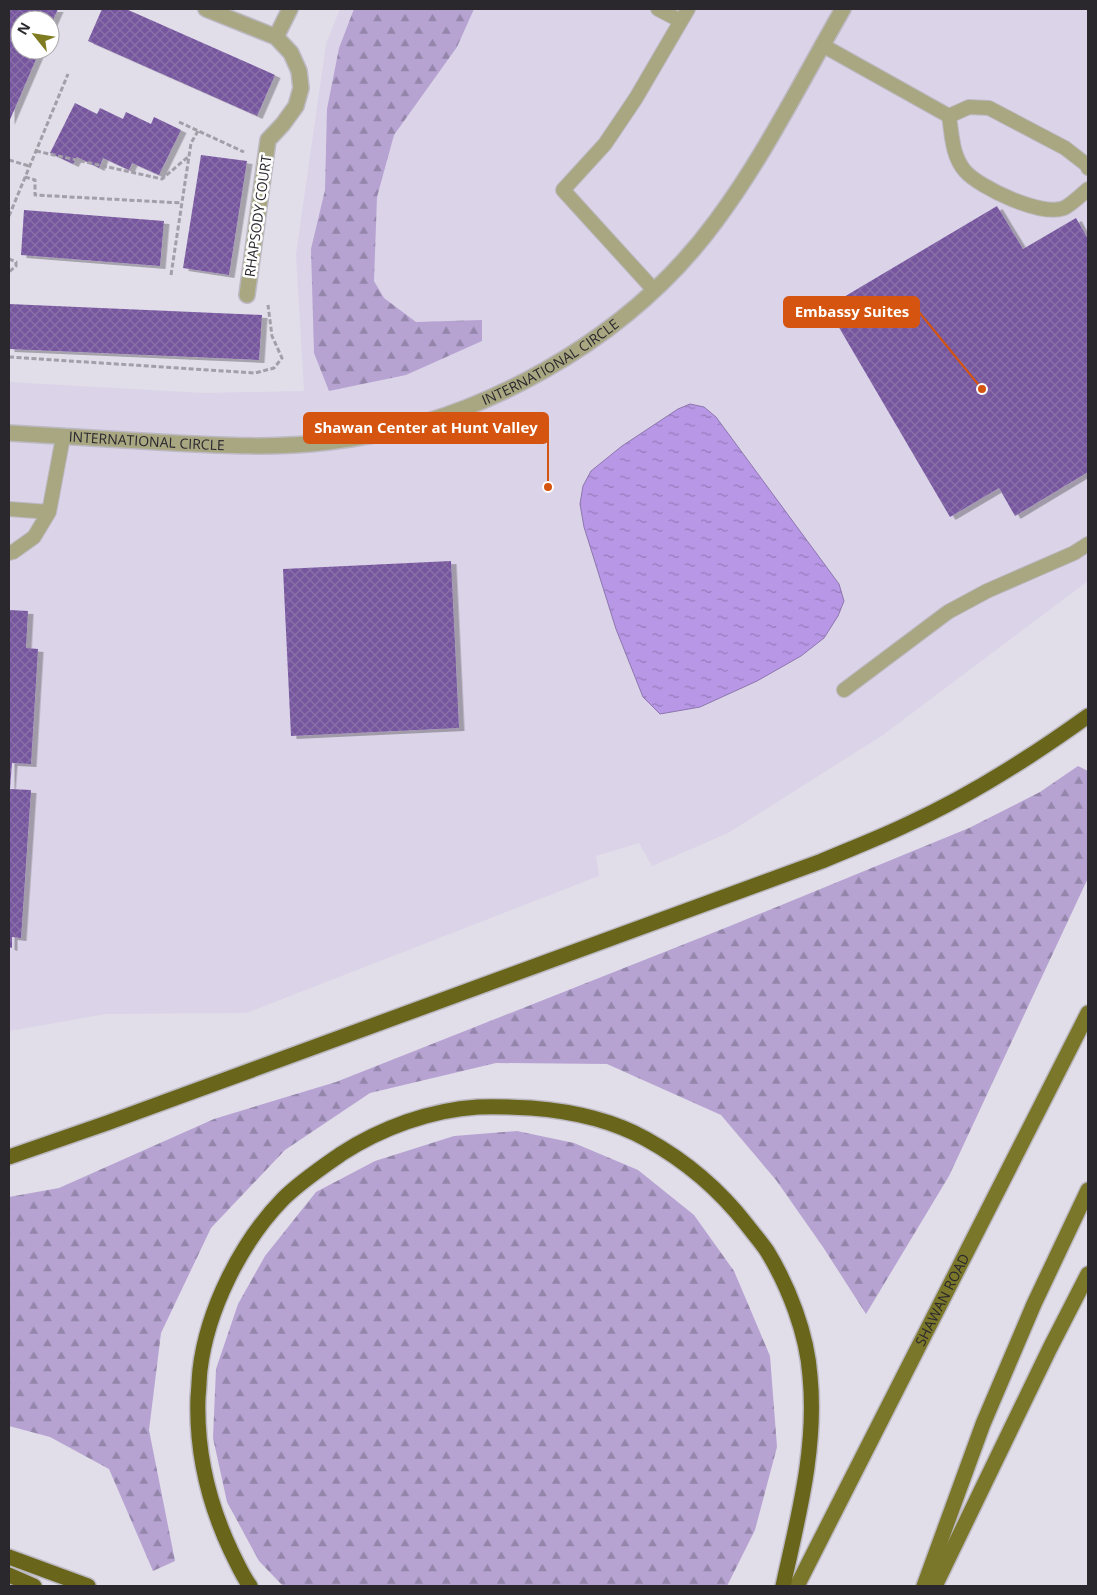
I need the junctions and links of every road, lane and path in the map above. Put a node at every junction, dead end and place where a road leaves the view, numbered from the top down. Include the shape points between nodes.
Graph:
1 (206, 9) edge
2 (290, 9) edge
3 (658, 9) edge
4 (843, 9) edge
5 (684, 15) edge
6 (276, 37) junction
7 (822, 46) junction
8 (68, 74) dead end
9 (949, 116) junction
10 (179, 122) dead end
11 (198, 130) junction
12 (36, 151) junction
13 (252, 155) dead end
14 (189, 156) junction
15 (9, 160) edge
16 (29, 166) junction
17 (1088, 168) edge
18 (25, 177) junction
19 (1088, 189) edge
20 (182, 204) junction
21 (9, 216) edge
22 (9, 259) edge
23 (9, 272) edge
24 (171, 275) dead end
25 (654, 290) junction
26 (247, 295) dead end
27 (268, 300) dead end
28 (9, 357) edge
29 (9, 433) edge
30 (63, 436) junction
31 (9, 509) edge
32 (49, 512) junction
33 (1088, 544) edge
34 (9, 553) edge
35 (844, 690) dead end
36 (1088, 716) edge
37 (1088, 1013) edge
38 (9, 1157) edge
39 (1088, 1190) edge
40 (1088, 1274) edge
41 (9, 1557) edge
42 (9, 1575) edge
43 (34, 1586) edge
44 (88, 1586) edge
45 (250, 1586) edge
46 (783, 1586) edge
47 (797, 1586) edge
48 (924, 1586) edge
49 (935, 1586) edge

1 - 6 street
2 - 6 street
3 - 5 lane
4 - 7 street, INTERNATIONAL CIRCLE
5 - 25 lane via 636,98 604,144 563,190
6 - 26 street, RHAPSODY COURT via 291,53 299,70 301,88 296,106 268,140
7 - 9 lane
7 - 25 street, INTERNATIONAL CIRCLE via 751,169 716,221
8 - 12 path
9 - 17 lane via 969,107 989,108 1065,148
9 - 19 lane via 954,153 964,171 982,186 1042,209 1063,208
10 - 11 path
11 - 13 path
11 - 14 path
12 - 14 path via 162,179
12 - 16 path
14 - 20 path
15 - 16 path
16 - 18 path
18 - 20 path via 35,180 34,195
18 - 21 path
20 - 24 path
22 - 23 path via 16,262 16,266
25 - 30 street, INTERNATIONAL CIRCLE via 610,328 531,378 436,419 379,434 273,446
27 - 28 path via 272,336 282,358 274,368 254,373
29 - 30 street, INTERNATIONAL CIRCLE
30 - 32 lane
31 - 32 lane
32 - 34 lane via 34,537
33 - 35 lane via 948,612
36 - 38 highway via 1042,749 973,790 906,825 822,861
37 - 47 main road, SHAWAN ROAD
39 - 48 main road via 1034,1304 983,1424
40 - 49 main road
41 - 44 highway
42 - 43 highway
45 - 46 highway via 222,1532 209,1492 200,1453 198,1414 200,1369 207,1336 236,1262 284,1198 359,1143 394,1126 434,1114 476,1107 559,1110 601,1120 643,1137 710,1183 767,1250 801,1328 810,1373 812,1406 807,1474

